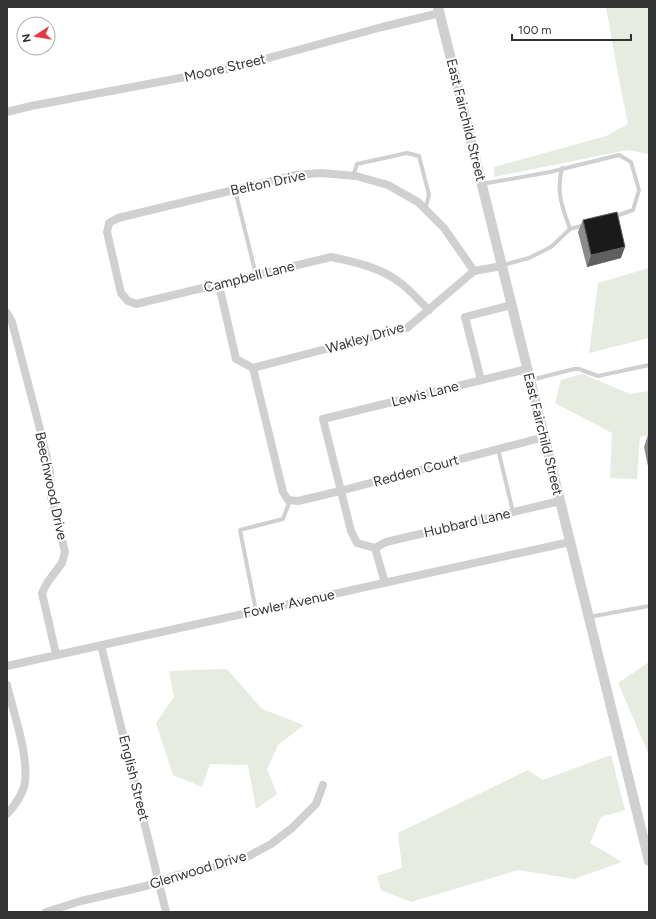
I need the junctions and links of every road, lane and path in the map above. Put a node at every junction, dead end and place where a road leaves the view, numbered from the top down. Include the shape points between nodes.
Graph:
1 (439, 10) edge
2 (7, 112) edge
3 (562, 168) junction
4 (352, 176) junction
5 (482, 184) junction
6 (235, 190) junction
7 (425, 210) junction
8 (611, 218) edge
9 (591, 224) edge
10 (570, 230) junction
11 (106, 232) joint
12 (502, 266) junction
13 (474, 271) junction
14 (256, 276) junction
15 (218, 285) junction
16 (511, 305) junction
17 (429, 310) junction
18 (7, 314) edge
19 (649, 366) edge
20 (253, 368) junction
21 (527, 369) junction
22 (480, 380) junction
23 (530, 380) junction
24 (544, 437) junction
25 (498, 449) junction
26 (340, 492) junction
27 (289, 500) junction
28 (560, 501) junction
29 (513, 513) junction
30 (570, 542) junction
31 (376, 548) junction
32 (384, 583) junction
33 (649, 606) edge
34 (256, 611) junction
35 (589, 617) junction
36 (101, 645) junction
37 (56, 654) junction
38 (7, 666) edge
39 (7, 685) edge
40 (323, 785) dead end
41 (7, 814) edge
42 (649, 861) edge
43 (159, 882) junction
44 (46, 912) edge
45 (166, 912) edge

1 - 2 street, Moore Street via 228,69
1 - 5 street, East Fairchild Street
3 - 5 lane
3 - 8 lane via 619,155 631,162 640,190 633,210
3 - 10 lane via 559,188
4 - 6 street, Belton Drive via 322,173 296,175
4 - 7 street, Belton Drive via 388,185 418,202
4 - 7 lane via 357,164 407,153 419,156 429,195
5 - 12 street, East Fairchild Street
6 - 11 street, Belton Drive via 118,218 109,223
6 - 14 lane
7 - 13 street, Belton Drive via 444,228
9 - 10 lane
10 - 12 lane via 551,247 529,258
11 - 15 street, Campbell Lane via 121,293 128,301 136,304
12 - 13 street
12 - 16 street, East Fairchild Street
13 - 17 street, Wakley Drive
14 - 15 street, Campbell Lane
14 - 17 street, Campbell Lane via 331,257 358,262 381,271 402,284
15 - 20 street via 236,359
16 - 21 street, East Fairchild Street
16 - 22 street via 465,317
17 - 20 street, Wakley Drive via 407,328
18 - 37 street, Beechwood Drive via 12,322 42,437 50,472 51,497 65,552 62,563 42,593
19 - 23 lane via 598,376 574,369
20 - 27 street via 283,492
21 - 22 street, Lewis Lane
21 - 23 street, East Fairchild Street
22 - 26 street, Lewis Lane via 323,419
23 - 24 street, East Fairchild Street
24 - 25 street, Redden Court
24 - 28 street, East Fairchild Street
25 - 26 street, Redden Court
25 - 29 lane
26 - 27 street, Redden Court via 298,501
26 - 31 street via 357,543
27 - 34 lane via 283,519 240,530
28 - 29 street, Hubbard Lane
28 - 30 street, East Fairchild Street
29 - 31 street, Hubbard Lane via 386,542
30 - 32 street, Fowler Avenue
30 - 35 street, East Fairchild Street
31 - 32 street
32 - 34 street, Fowler Avenue
33 - 35 lane
34 - 36 street, Fowler Avenue
35 - 42 street, East Fairchild Street
36 - 37 street, Fowler Avenue
36 - 43 street, English Street
37 - 38 street, Fowler Avenue
39 - 41 street via 25,760 25,784 14,808
40 - 43 street, Glenwood Drive via 316,804 271,844 247,857
43 - 44 street, Glenwood Drive via 82,900
43 - 45 street, English Street

